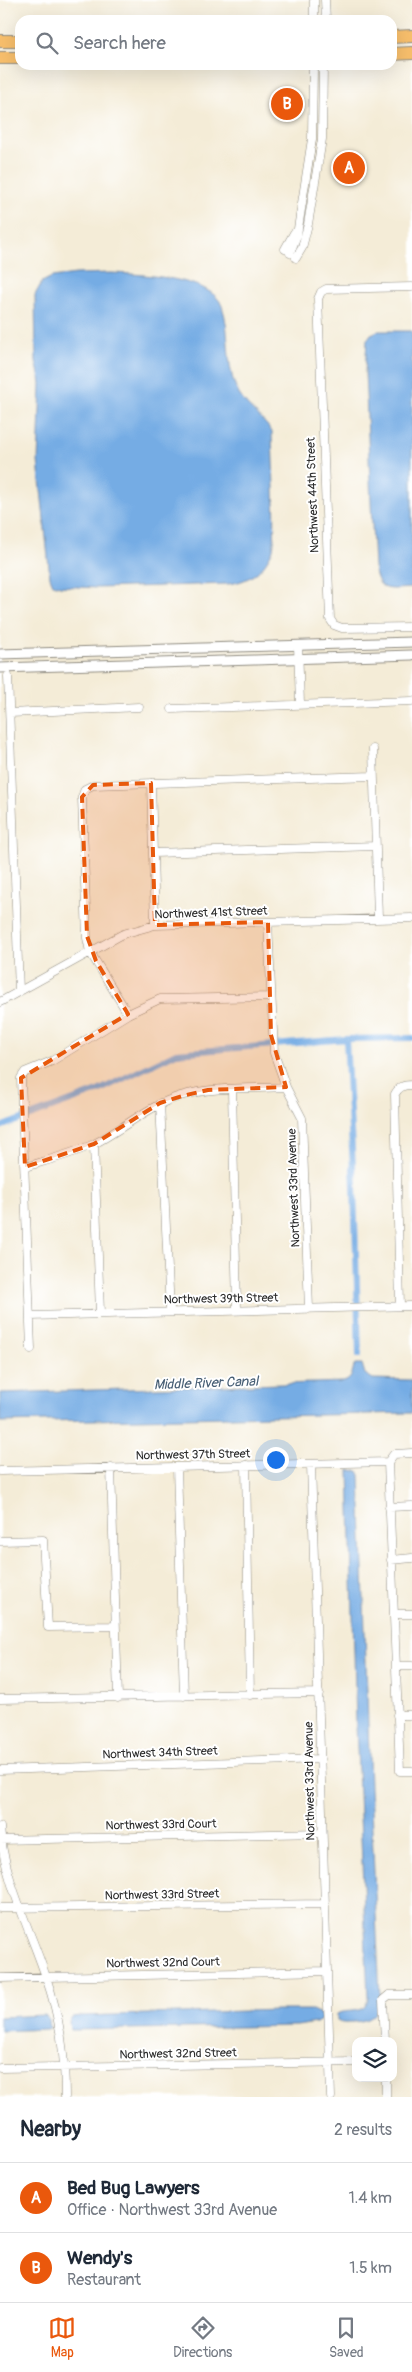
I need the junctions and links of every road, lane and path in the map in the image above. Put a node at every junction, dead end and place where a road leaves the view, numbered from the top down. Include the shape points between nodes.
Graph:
1 (314, 0) edge
2 (325, 0) edge
3 (314, 15) edge
4 (326, 15) edge
5 (412, 36) edge
6 (397, 37) edge
7 (15, 40) edge
8 (0, 41) edge
9 (412, 53) edge
10 (397, 54) edge
11 (0, 58) edge
12 (15, 58) edge
13 (313, 70) edge
14 (323, 70) edge
15 (412, 287) edge
16 (412, 627) edge
17 (412, 642) edge
18 (298, 645) junction
19 (11, 653) junction
20 (0, 654) edge
21 (412, 655) edge
22 (298, 658) junction
23 (0, 668) edge
24 (10, 672) junction
25 (412, 701) edge
26 (300, 704) junction
27 (139, 707) dead end
28 (172, 709) dead end
29 (10, 713) junction
30 (373, 749) dead end
31 (373, 776) junction
32 (151, 783) junction
33 (376, 846) junction
34 (154, 853) junction
35 (378, 918) junction
36 (412, 918) edge
37 (268, 922) junction
38 (155, 925) junction
39 (90, 952) junction
40 (19, 992) junction
41 (270, 997) junction
42 (0, 1002) edge
43 (128, 1014) junction
44 (412, 1085) edge
45 (286, 1087) junction
46 (232, 1090) junction
47 (160, 1103) junction
48 (94, 1144) junction
49 (25, 1167) junction
50 (400, 1306) junction
51 (412, 1306) edge
52 (237, 1309) junction
53 (309, 1309) junction
54 (170, 1311) junction
55 (100, 1313) junction
56 (30, 1316) junction
57 (31, 1349) dead end
58 (412, 1453) edge
59 (388, 1462) junction
60 (311, 1464) junction
61 (246, 1466) junction
62 (177, 1467) junction
63 (111, 1468) junction
64 (0, 1471) edge
65 (412, 1506) edge
66 (389, 1507) junction
67 (0, 1541) edge
68 (412, 1558) edge
69 (391, 1560) junction
70 (394, 1614) junction
71 (412, 1614) edge
72 (115, 1626) junction
73 (396, 1666) junction
74 (412, 1666) edge
75 (320, 1693) junction
76 (250, 1694) junction
77 (184, 1696) junction
78 (118, 1698) junction
79 (0, 1699) edge
80 (398, 1715) junction
81 (412, 1715) edge
82 (321, 1760) junction
83 (0, 1770) edge
84 (412, 1771) edge
85 (0, 1827) edge
86 (322, 1832) junction
87 (0, 1840) edge
88 (325, 1904) junction
89 (0, 1908) edge
90 (20, 1908) junction
91 (327, 1971) junction
92 (46, 1977) junction
93 (0, 1978) edge
94 (412, 1995) edge
95 (385, 2037) edge
96 (330, 2062) junction
97 (352, 2062) edge
98 (0, 2068) edge
99 (65, 2068) junction
100 (386, 2082) edge
101 (66, 2097) edge
102 (331, 2097) edge
103 (386, 2097) edge

1 - 3 street
2 - 4 street
5 - 6 highway
7 - 8 highway
9 - 10 highway
11 - 12 highway
13 - 14 street via 312,139 290,253 302,248 308,224 322,139
15 - 16 street, Northwest 44th Street via 326,289 318,299 330,619 342,628
17 - 18 street
18 - 19 street
18 - 22 street
19 - 20 street
19 - 24 street
21 - 22 street
22 - 24 street
22 - 26 street
23 - 24 street
24 - 29 street
25 - 26 street
26 - 28 street
27 - 29 street
29 - 40 street
30 - 31 street
31 - 32 street
31 - 33 street
32 - 34 street
32 - 39 street via 93,784 85,789 82,797
33 - 34 street
33 - 35 street
34 - 38 street
35 - 36 street, Northwest 41st Street
35 - 37 street, Northwest 41st Street
37 - 38 street, Northwest 41st Street
37 - 41 street, Northwest 33rd Avenue
38 - 39 street, Northwest 41st Street via 122,934
39 - 40 street, Northwest 41st Street
39 - 43 street
40 - 42 street, Northwest 41st Street
41 - 43 street via 160,998
41 - 45 street, Northwest 33rd Avenue via 274,1054
43 - 49 street via 52,1061 25,1072 21,1078
44 - 50 street via 405,1085 395,1094
45 - 46 street
45 - 53 street, Northwest 33rd Avenue via 302,1118
46 - 47 street via 208,1090
46 - 52 street
47 - 48 street
47 - 54 street
48 - 49 street
48 - 55 street
49 - 56 street
50 - 51 street, Northwest 39th Street
50 - 53 street, Northwest 39th Street
52 - 53 street, Northwest 39th Street
52 - 54 street, Northwest 39th Street
54 - 55 street, Northwest 39th Street
55 - 56 street, Northwest 39th Street
56 - 57 street
58 - 59 street, Northwest 37th Street via 394,1454
59 - 60 street, Northwest 37th Street
59 - 66 street
60 - 61 street, Northwest 37th Street
60 - 75 street, Northwest 33rd Avenue
61 - 62 street, Northwest 37th Street
61 - 76 street
62 - 63 street, Northwest 37th Street
62 - 77 street
63 - 64 street, Northwest 37th Street
63 - 72 street
65 - 66 street
66 - 69 street
67 - 72 street via 43,1540 48,1627
68 - 69 street
69 - 70 street
70 - 71 street
70 - 73 street
72 - 78 street
73 - 74 street
73 - 80 street
75 - 76 street
75 - 82 street, Northwest 33rd Avenue
76 - 77 street
77 - 78 street
78 - 79 street
80 - 81 street
80 - 84 street via 400,1771
82 - 83 street, Northwest 34th Street
82 - 86 street, Northwest 33rd Avenue
85 - 87 street
86 - 87 street, Northwest 33rd Court
86 - 88 street, Northwest 33rd Avenue
87 - 90 street
88 - 90 street, Northwest 33rd Street
88 - 91 street, Northwest 33rd Avenue
89 - 90 street, Northwest 33rd Street
90 - 92 street
91 - 92 street, Northwest 32nd Court
91 - 96 street, Northwest 33rd Avenue
92 - 93 street, Northwest 32nd Court
92 - 99 street via 62,2033
94 - 95 street via 389,1995 383,2000
96 - 97 street, Northwest 32nd Street
96 - 99 street, Northwest 32nd Street
96 - 102 street, Northwest 33rd Avenue
98 - 99 street, Northwest 32nd Street
99 - 101 street
100 - 103 street

